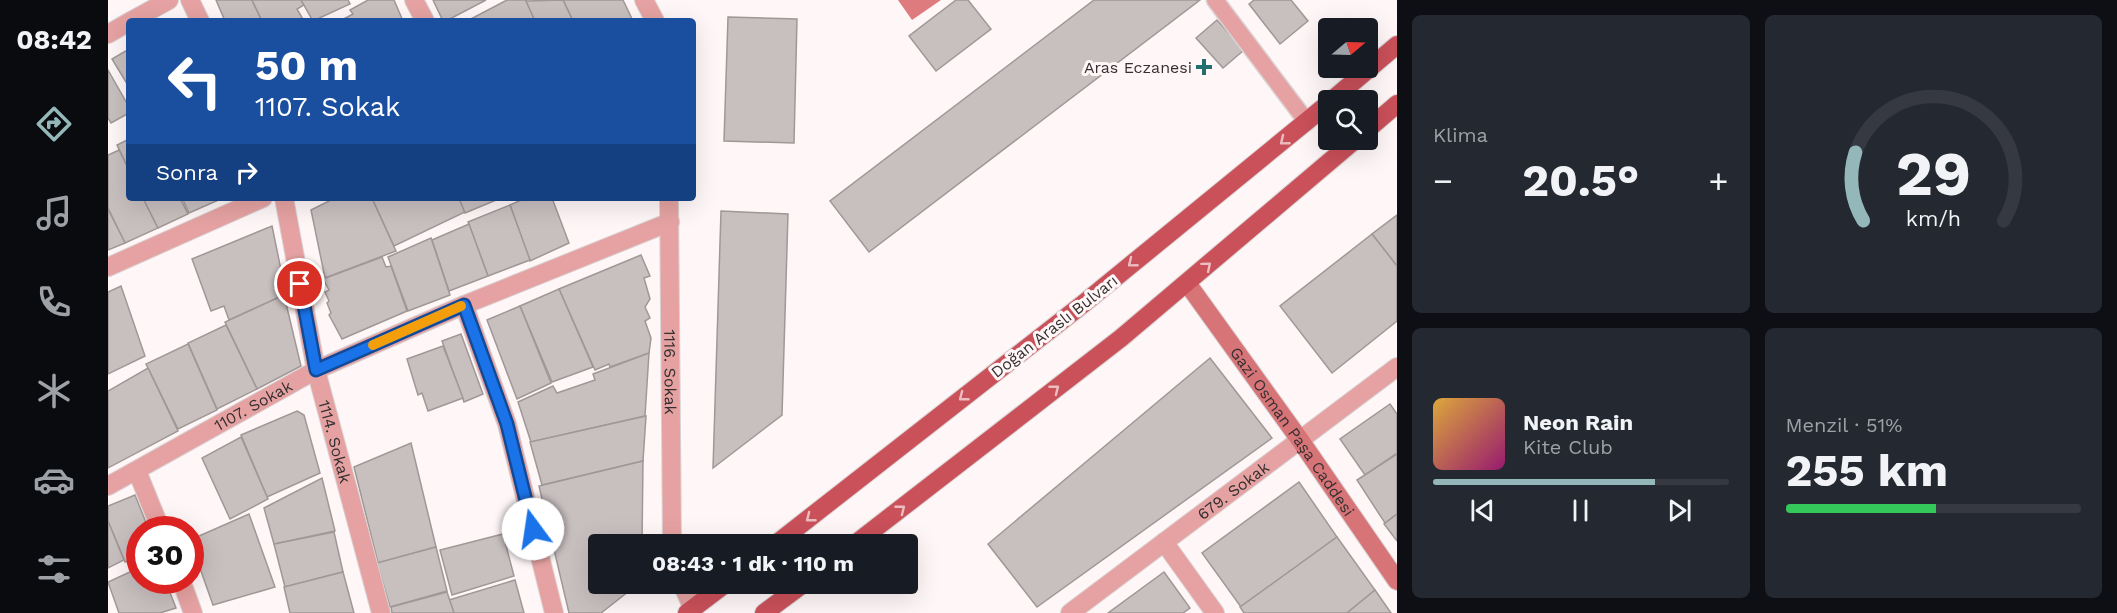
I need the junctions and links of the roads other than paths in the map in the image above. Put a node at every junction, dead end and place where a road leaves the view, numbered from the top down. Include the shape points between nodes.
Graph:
1 (169, 0) edge
2 (190, 0) edge
3 (414, 0) edge
4 (644, 0) edge
5 (1215, 0) edge
6 (137, 18) edge
7 (199, 18) edge
8 (423, 18) edge
9 (653, 18) edge
10 (126, 24) edge
11 (108, 34) edge
12 (1397, 45) edge
13 (1345, 90) edge
14 (1397, 104) edge
15 (1318, 113) edge
16 (1378, 120) edge
17 (1307, 123) junction
18 (1343, 150) edge
19 (256, 201) edge
20 (285, 201) edge
21 (669, 201) edge
22 (670, 222) junction
23 (108, 267) edge
24 (1186, 283) junction
25 (464, 305) junction
26 (1397, 367) edge
27 (316, 370) junction
28 (1300, 440) junction
29 (137, 471) junction
30 (108, 486) edge
31 (155, 516) edge
32 (672, 534) edge
33 (789, 534) edge
34 (868, 534) edge
35 (1164, 542) junction
36 (1397, 581) edge
37 (187, 594) edge
38 (684, 594) edge
39 (712, 594) edge
40 (790, 594) edge
41 (690, 611) edge
42 (194, 613) edge
43 (381, 613) edge
44 (554, 613) edge
45 (764, 613) edge
46 (1070, 613) edge
47 (1215, 613) edge

1 - 6 street
2 - 7 street
3 - 8 street
4 - 9 street
5 - 17 lane
10 - 11 street
12 - 13 main road, Doğan Araslı Bulvarı
14 - 16 main road
15 - 17 main road, Doğan Araslı Bulvarı
17 -> 33 main road, Doğan Araslı Bulvarı
24 -> 18 main road
19 - 23 street
20 - 27 street, 1114. Sokak
21 - 22 street, 1116. Sokak
22 - 25 street, 1107. Sokak
22 - 32 street, 1116. Sokak
24 - 28 street, Gazi Osman Paşa Caddesi
34 -> 24 main road
25 - 27 street, 1107. Sokak
25 - 44 street via 507,424
26 - 28 street, 679. Sokak
27 - 29 street, 1107. Sokak
27 - 43 street, 1114. Sokak
28 - 35 street, 679. Sokak
28 - 36 street, Gazi Osman Paşa Caddesi
29 - 30 street, 1107. Sokak
29 - 31 street
35 - 46 street, 679. Sokak
35 - 47 street
37 - 42 street
38 - 41 street
39 - 41 main road
40 - 45 main road

